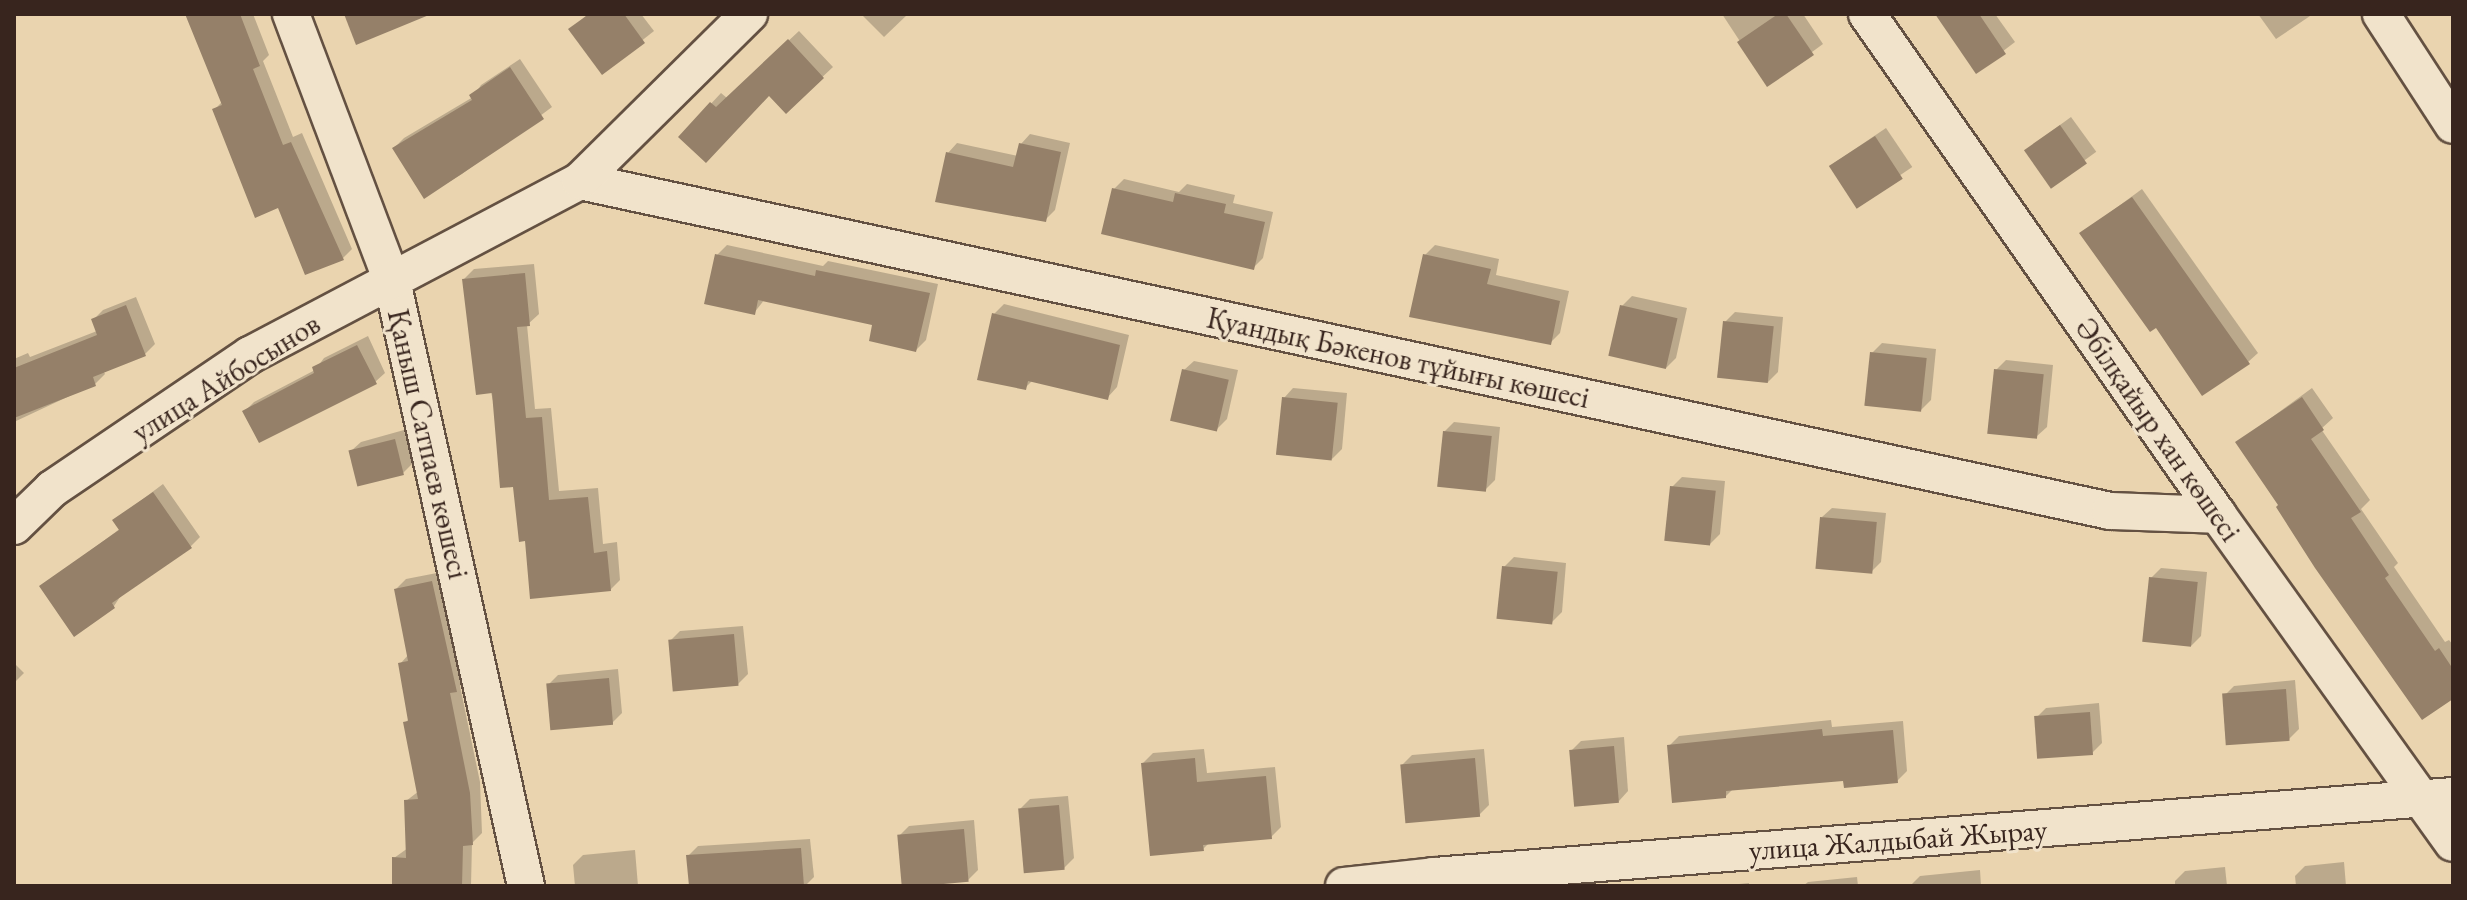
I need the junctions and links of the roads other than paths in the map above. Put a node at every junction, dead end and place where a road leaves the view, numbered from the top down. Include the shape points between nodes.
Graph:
1 (291, 14) edge
2 (749, 14) edge
3 (1867, 14) edge
4 (2381, 14) edge
5 (2453, 125) edge
6 (580, 181) junction
7 (392, 281) junction
8 (2218, 515) junction
9 (14, 526) edge
10 (2437, 798) edge
11 (2453, 843) edge
12 (526, 886) edge
13 (1344, 886) edge

1 - 7 street, Қаныш Сатпаев көшесі
2 - 6 street, улица Айбосынов
3 - 8 street, Әбілқайыр хан көшесі
4 - 5 street
6 - 7 street, улица Айбосынов
6 - 8 street, Қуандық Бәкенов тұйығы көшесі via 2110,511
7 - 9 street, улица Айбосынов via 250,355 52,489
7 - 12 street, Қаныш Сатпаев көшесі
8 - 10 street, Әбілқайыр хан көшесі
10 - 11 street, Әбілқайыр хан көшесі
10 - 13 street, улица Жалдыбай Жырау

